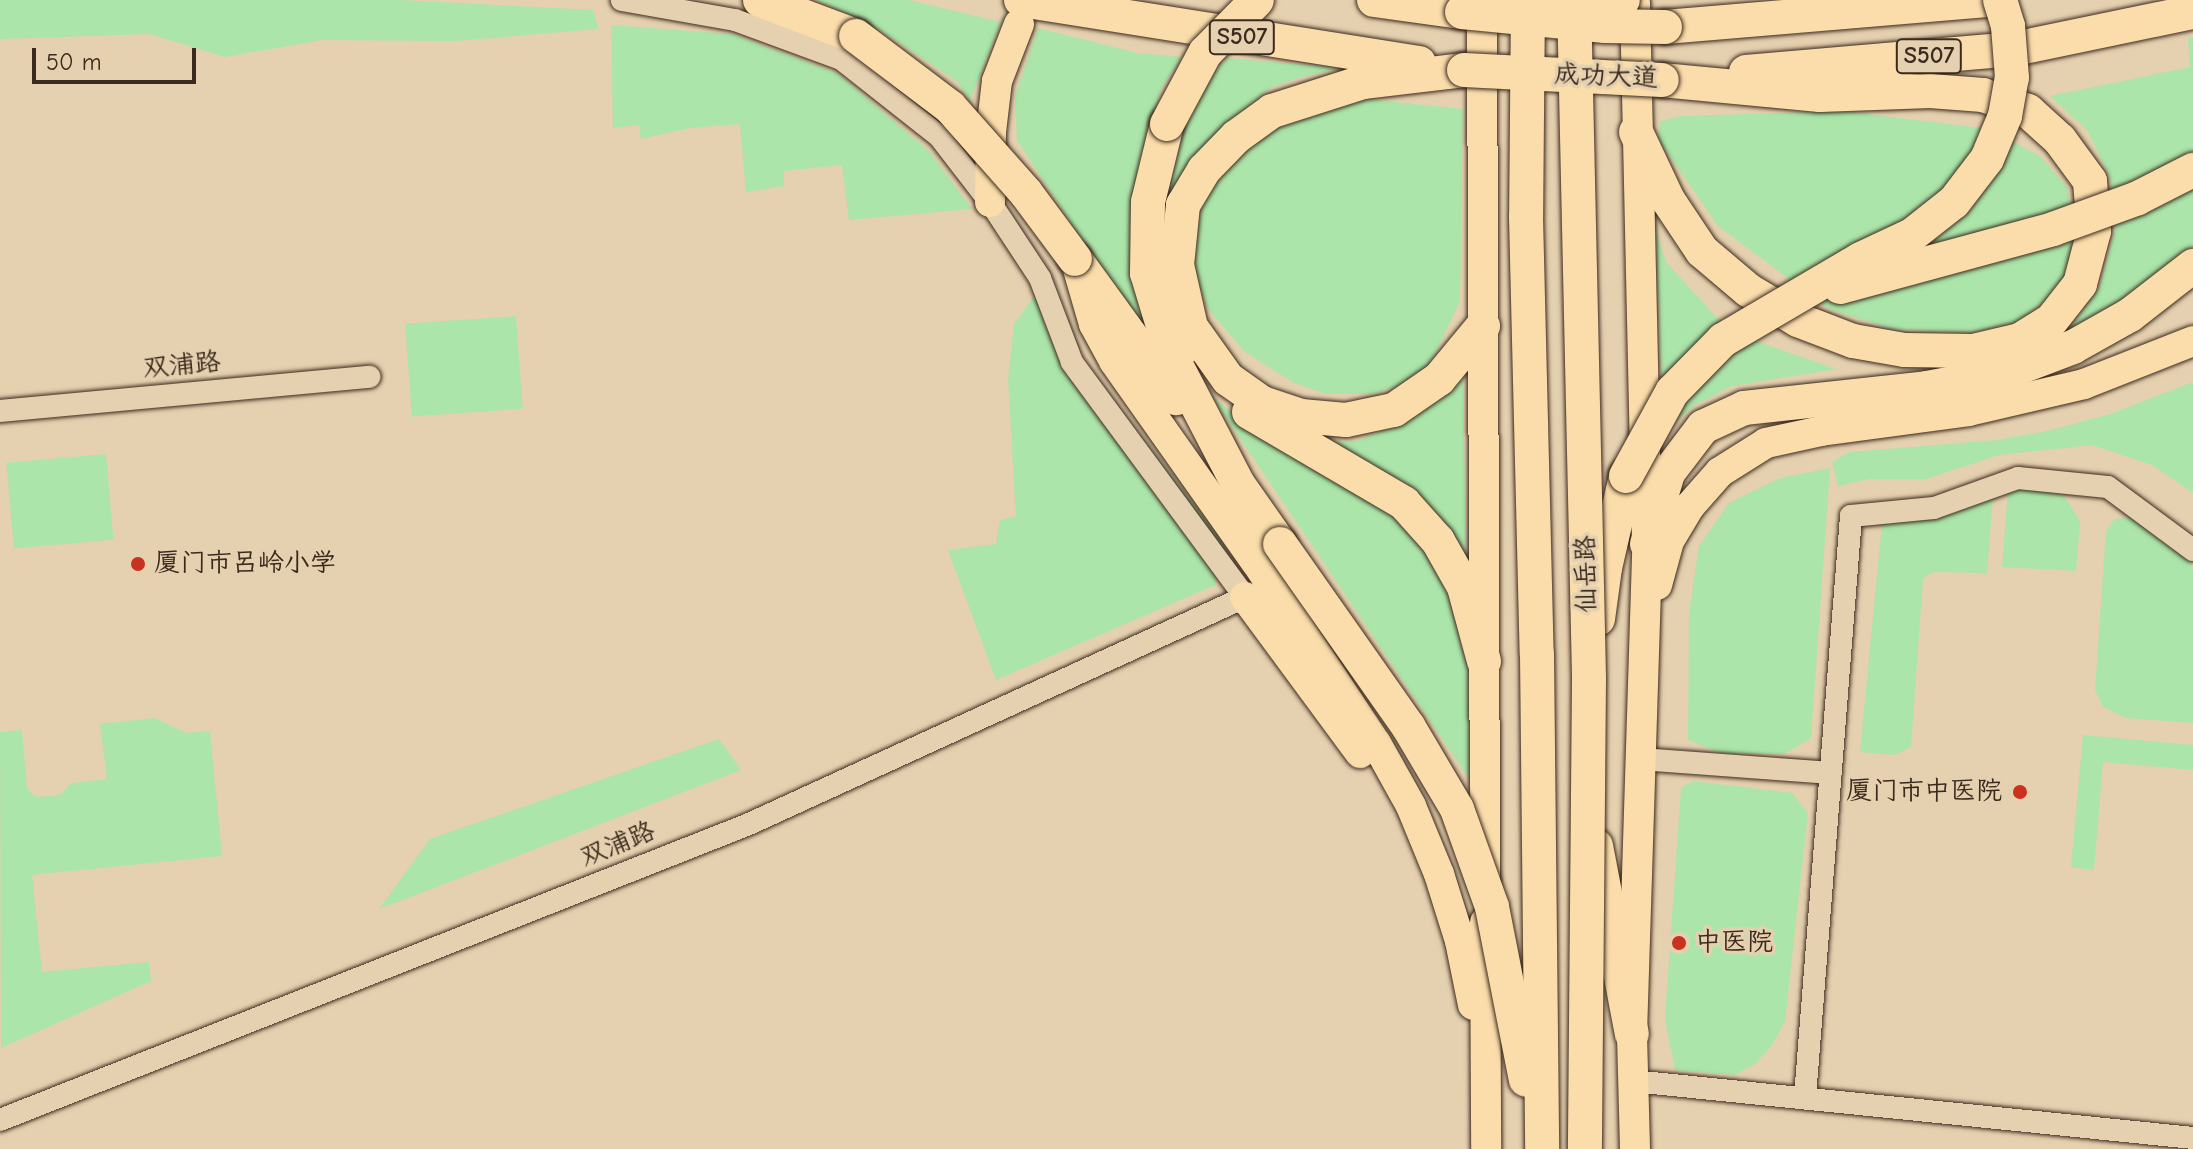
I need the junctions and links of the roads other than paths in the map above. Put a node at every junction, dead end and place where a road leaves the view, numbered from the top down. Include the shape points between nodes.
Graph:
1 (622, 0) edge
2 (760, 0) edge
3 (1257, 0) edge
4 (1374, 0) edge
5 (1528, 0) edge
6 (1574, 0) edge
7 (1623, 0) edge
8 (1635, 0) edge
9 (1984, 0) edge
10 (2000, 0) edge
11 (1472, 6) edge
12 (1020, 12) edge
13 (2193, 12) edge
14 (1464, 70) junction
15 (1662, 80) junction
16 (1636, 132) junction
17 (2193, 170) edge
18 (990, 202) junction
19 (1075, 259) junction
20 (2193, 266) edge
21 (1147, 273) junction
22 (1789, 300) junction
23 (1483, 326) junction
24 (2193, 341) edge
25 (369, 377) dead end
26 (0, 411) edge
27 (1238, 484) junction
28 (1647, 544) junction
29 (2193, 550) edge
30 (1245, 597) junction
31 (1646, 621) junction
32 (1484, 661) junction
33 (1589, 679) junction
34 (1641, 759) junction
35 (1830, 773) junction
36 (1587, 798) junction
37 (1411, 806) junction
38 (1632, 1034) junction
39 (1486, 1060) junction
40 (1633, 1081) junction
41 (1805, 1097) junction
42 (0, 1120) edge
43 (2193, 1138) edge
44 (1486, 1149) edge
45 (1540, 1149) edge
46 (1585, 1149) edge
47 (1635, 1149) edge

1 - 18 street via 735,20 841,59 939,136
2 - 19 highway, bridge via 856,36 950,107 1026,193
3 - 21 highway, bridge via 1205,53 1167,124 1148,202
4 - 11 highway, 成功大道 / S507
5 - 45 highway, 仙岳路, bridge via 1526,217 1537,654
6 - 33 highway, 仙岳路, bridge
7 - 11 highway, bridge
8 - 16 main road
9 - 11 highway, 成功大道 / S507, bridge via 1665,27 1605,26
10 - 22 highway, bridge via 2012,78 2005,116 1987,159 1954,202 1912,235
11 - 23 main road
12 - 14 highway, 成功大道 / S507
12 - 18 main road via 997,81
13 - 15 highway, 成功大道 / S507 via 2014,49
14 - 15 highway, 成功大道 / S507, bridge
14 - 23 highway via 1363,82 1272,111 1204,170 1183,205 1177,265 1191,327 1228,379 1262,403 1301,416 1346,420 1394,410 1439,379
15 - 16 highway via 1820,95 1983,95 2028,111 2060,140 2090,181 2094,231 2080,284 2051,321 2020,340 1973,351 1904,350 1853,341 1798,320 1748,290 1702,251 1668,200
16 - 28 main road
17 - 22 highway, bridge via 2138,198 2053,229
18 - 30 street via 1040,278 1072,362
19 - 27 highway
19 - 37 main road via 1094,324 1114,361 1256,562 1376,743
20 - 28 highway via 2130,315 2073,347 2002,374 1927,388 1744,408 1703,427 1668,473
21 - 27 highway via 1173,359
21 - 32 highway via 1177,338 1200,372 1242,408 1404,503 1438,541 1464,587
22 - 33 highway, bridge via 1723,340 1672,392 1626,476 1605,568
23 - 32 main road
24 - 31 main road via 2084,384 1969,411 1766,443 1720,472 1690,506 1669,541
25 - 26 street, 双浦路
27 - 45 highway, bridge via 1408,726 1457,809 1492,907
28 - 31 main road
29 - 35 street via 2108,487 2018,478 1934,508 1851,516
30 - 37 main road via 1361,755
30 - 42 street, 双浦路 via 749,824
31 - 34 main road
32 - 39 main road
33 - 36 highway, 仙岳路, bridge
34 - 35 street
34 - 38 main road
35 - 41 street
36 - 38 highway
36 - 46 highway, 仙岳路, bridge
37 - 39 main road via 1460,941
38 - 40 main road
39 - 44 main road
40 - 41 street
40 - 47 main road
41 - 43 street

